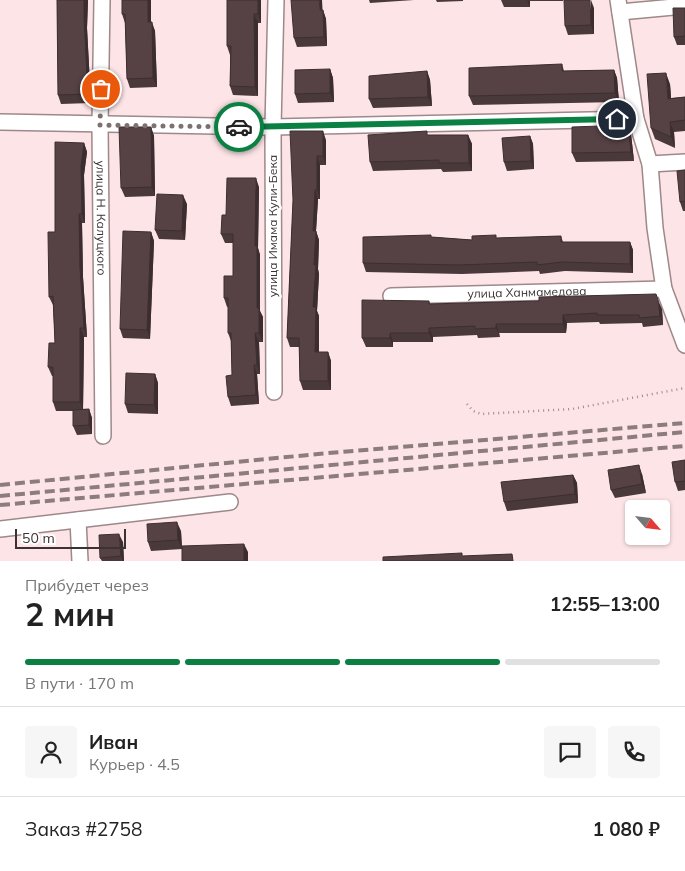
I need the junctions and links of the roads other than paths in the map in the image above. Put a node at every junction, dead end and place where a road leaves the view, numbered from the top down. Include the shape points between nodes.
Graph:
1 (102, 0) edge
2 (276, 0) edge
3 (619, 6) edge
4 (685, 6) edge
5 (636, 119) junction
6 (0, 122) edge
7 (100, 125) junction
8 (273, 127) junction
9 (685, 162) edge
10 (650, 164) junction
11 (664, 289) junction
12 (391, 296) dead end
13 (685, 345) edge
14 (274, 392) dead end
15 (103, 436) dead end
16 (230, 502) dead end
17 (78, 520) junction
18 (0, 529) edge
19 (80, 561) edge

1 - 7 street, улица Н. Калуцкого
2 - 8 street, улица Имама Кули-Бека
3 - 4 street
3 - 5 street
5 - 8 street
5 - 10 street
6 - 7 street
7 - 8 street
7 - 15 street, улица Н. Калуцкого
8 - 14 street, улица Имама Кули-Бека
9 - 10 street
10 - 11 street
11 - 12 street, улица Ханмамедова
11 - 13 street
16 - 17 street
17 - 18 street
17 - 19 street

